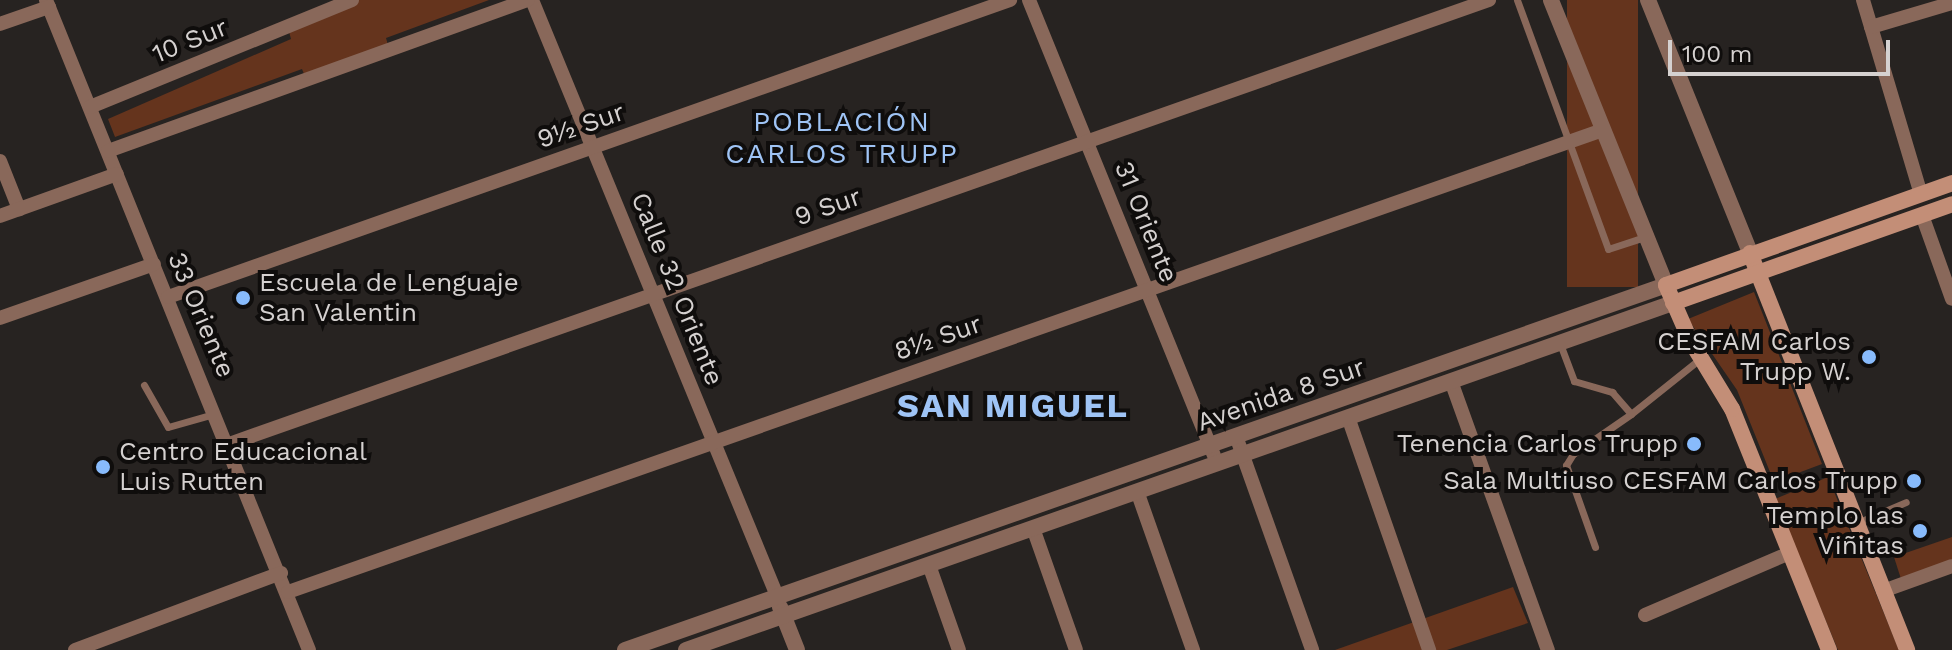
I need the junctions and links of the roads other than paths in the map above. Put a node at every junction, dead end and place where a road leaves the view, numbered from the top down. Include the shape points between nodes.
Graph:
1 (352, 0) edge
2 (530, 0) edge
3 (1010, 0) edge
4 (1029, 0) edge
5 (1489, 0) edge
6 (1517, 0) edge
7 (1551, 0) edge
8 (1648, 0) edge
9 (1863, 0) edge
10 (48, 3) edge
11 (1952, 3) edge
12 (0, 24) edge
13 (1871, 27) junction
14 (90, 107) junction
15 (1603, 130) junction
16 (1087, 142) junction
17 (1570, 142) junction
18 (593, 147) junction
19 (108, 151) junction
20 (0, 161) edge
21 (117, 174) junction
22 (1952, 183) edge
23 (1921, 194) junction
24 (1952, 204) edge
25 (19, 209) junction
26 (1922, 215) junction
27 (0, 216) edge
28 (1646, 236) junction
29 (1750, 253) junction
30 (154, 264) junction
31 (1757, 274) junction
32 (1666, 285) junction
33 (1147, 290) junction
34 (653, 294) junction
35 (168, 297) junction
36 (1952, 299) edge
37 (1673, 303) junction
38 (0, 318) edge
39 (1553, 324) junction
40 (1559, 343) junction
41 (1701, 358) junction
42 (1451, 381) junction
43 (144, 385) dead end
44 (216, 413) junction
45 (1631, 414) junction
46 (1348, 417) junction
47 (1236, 436) junction
48 (713, 443) junction
49 (229, 444) junction
50 (1210, 445) junction
51 (1243, 454) junction
52 (1217, 463) junction
53 (1137, 491) junction
54 (1906, 502) dead end
55 (1856, 523) junction
56 (1033, 528) junction
57 (1595, 547) dead end
58 (1790, 553) junction
59 (929, 565) junction
60 (1952, 566) edge
61 (281, 573) junction
62 (1883, 591) junction
63 (288, 592) junction
64 (777, 596) junction
65 (1645, 615) dead end
66 (784, 616) junction
67 (75, 650) edge
68 (309, 650) edge
69 (625, 650) edge
70 (686, 650) edge
71 (797, 650) edge
72 (959, 650) edge
73 (1076, 650) edge
74 (1193, 650) edge
75 (1312, 650) edge
76 (1429, 650) edge
77 (1548, 650) edge
78 (1829, 650) edge
79 (1907, 650) edge

1 - 14 street, 10 Sur
2 - 18 street, Calle 32 Oriente
2 - 19 street
3 - 18 street, 9½ Sur
4 - 16 street, 31 Oriente
5 - 16 street, 9 Sur
6 - 17 lane
7 - 15 street
8 - 29 street
9 - 13 street
10 - 12 street
10 - 14 street, 33 Oriente
11 - 13 street
13 - 23 street
14 - 19 street, 33 Oriente
15 - 17 street, 8½ Sur
15 - 28 street
16 - 33 street, 31 Oriente
16 - 34 street, 9 Sur
17 - 28 lane via 1608,249
17 - 33 street, 8½ Sur
18 - 34 street, Calle 32 Oriente
18 - 35 street, 9½ Sur
19 - 21 street, 33 Oriente
20 - 25 street
21 - 25 street
21 - 30 street, 33 Oriente
22 - 23 main road, Avenida 8 Sur
23 - 29 main road, Avenida 8 Sur
24 - 26 main road, Avenida 8 Sur
25 - 27 street
26 - 31 main road, Avenida 8 Sur
26 - 36 street
28 - 32 street
29 - 31 main road
29 - 32 main road, Avenida 8 Sur
30 - 35 street, 33 Oriente
30 - 38 street
31 - 37 main road, Avenida 8 Sur
31 - 55 main road
32 - 37 main road
32 - 39 street, Avenida 8 Sur
33 - 48 street, 8½ Sur
33 - 50 street, 31 Oriente
34 - 48 street, Calle 32 Oriente
34 - 49 street, 9 Sur
35 - 44 street, 33 Oriente
37 - 40 street, Avenida 8 Sur
37 - 41 main road
39 - 40 lane
39 - 47 street, Avenida 8 Sur
40 - 42 street, Avenida 8 Sur
40 - 45 lane via 1574,381 1612,392
41 - 45 lane
41 - 58 main road via 1732,409
42 - 46 street, Avenida 8 Sur
42 - 77 street
43 - 44 lane via 168,427
44 - 49 street, 33 Oriente
45 - 57 lane via 1573,454 1566,465
46 - 51 street, Avenida 8 Sur
46 - 76 street
47 - 50 street, Avenida 8 Sur
47 - 51 street
48 - 63 street, 8½ Sur
48 - 64 street, Calle 32 Oriente
49 - 61 street, 33 Oriente
50 - 52 street, 31 Oriente
50 - 64 street, Avenida 8 Sur
51 - 52 street, Avenida 8 Sur
51 - 75 street
52 - 53 street, Avenida 8 Sur
53 - 56 street, Avenida 8 Sur
53 - 74 street
54 - 55 lane
55 - 62 main road
56 - 59 street, Avenida 8 Sur
56 - 73 street
58 - 65 street
58 - 78 main road
59 - 66 street, Avenida 8 Sur
59 - 72 street
60 - 62 street
61 - 63 street, 33 Oriente
61 - 67 street
62 - 79 main road
63 - 68 street, 33 Oriente
64 - 66 street
64 - 69 street, Avenida 8 Sur
66 - 70 street, Avenida 8 Sur
66 - 71 street

